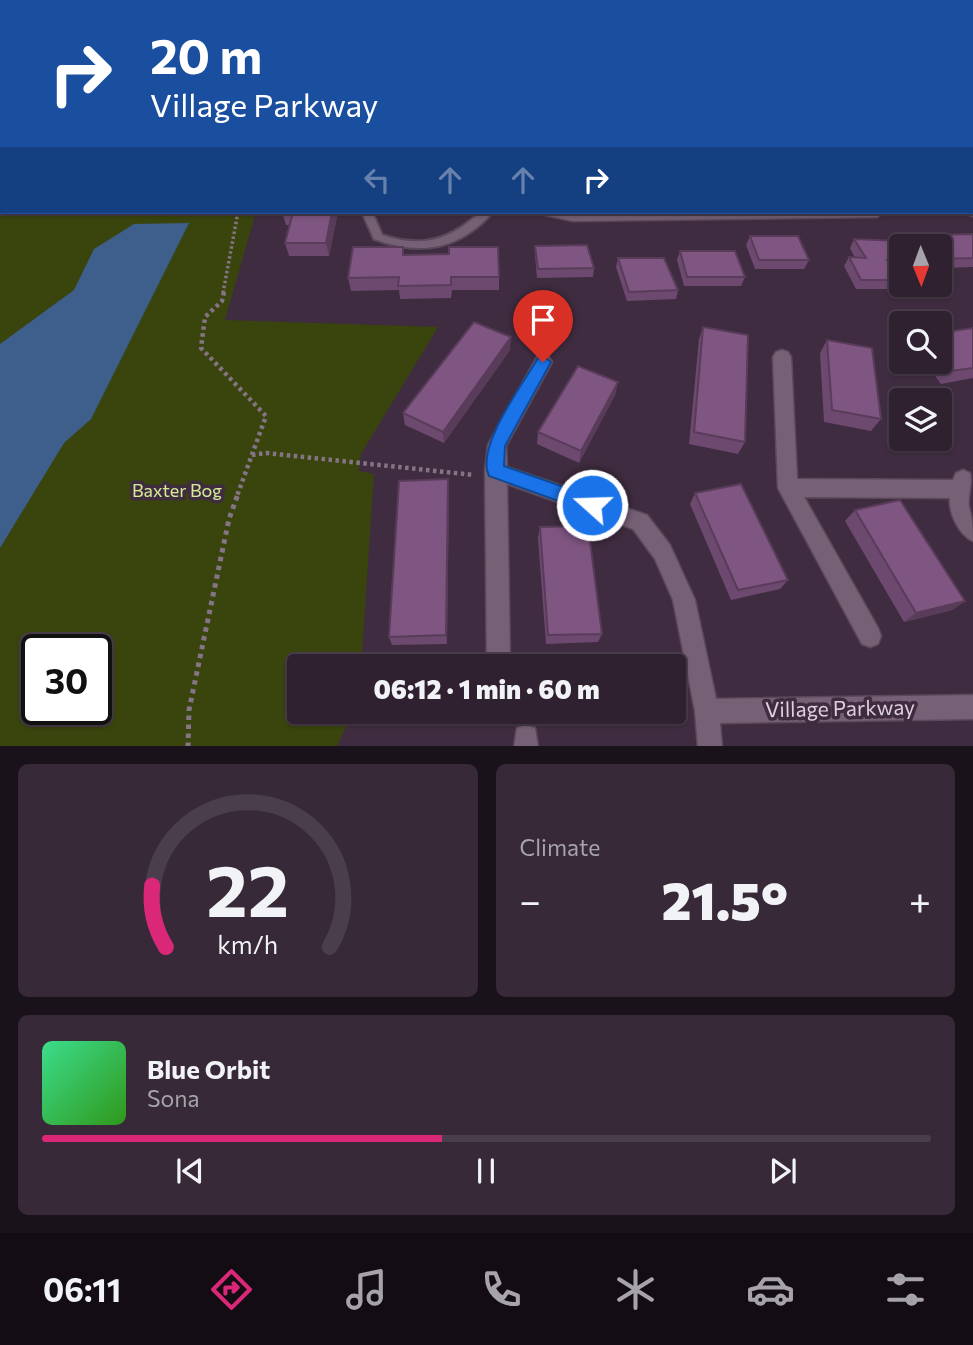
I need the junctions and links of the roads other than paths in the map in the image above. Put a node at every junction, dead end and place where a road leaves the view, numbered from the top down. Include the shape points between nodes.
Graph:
1 (368, 214) edge
2 (486, 214) edge
3 (562, 214) edge
4 (725, 214) edge
5 (782, 357) dead end
6 (543, 362) dead end
7 (495, 471) junction
8 (788, 488) junction
9 (973, 531) edge
10 (870, 636) dead end
11 (498, 654) edge
12 (973, 707) edge
13 (707, 711) junction
14 (710, 746) edge

1 - 2 lane via 378,237 398,245 439,245
3 - 4 street
5 - 8 street
6 - 7 street via 497,445
7 - 11 street
7 - 13 street via 640,522 663,552 684,600
8 - 9 street via 962,484 959,508
8 - 10 street
12 - 13 street, Village Parkway
13 - 14 street

